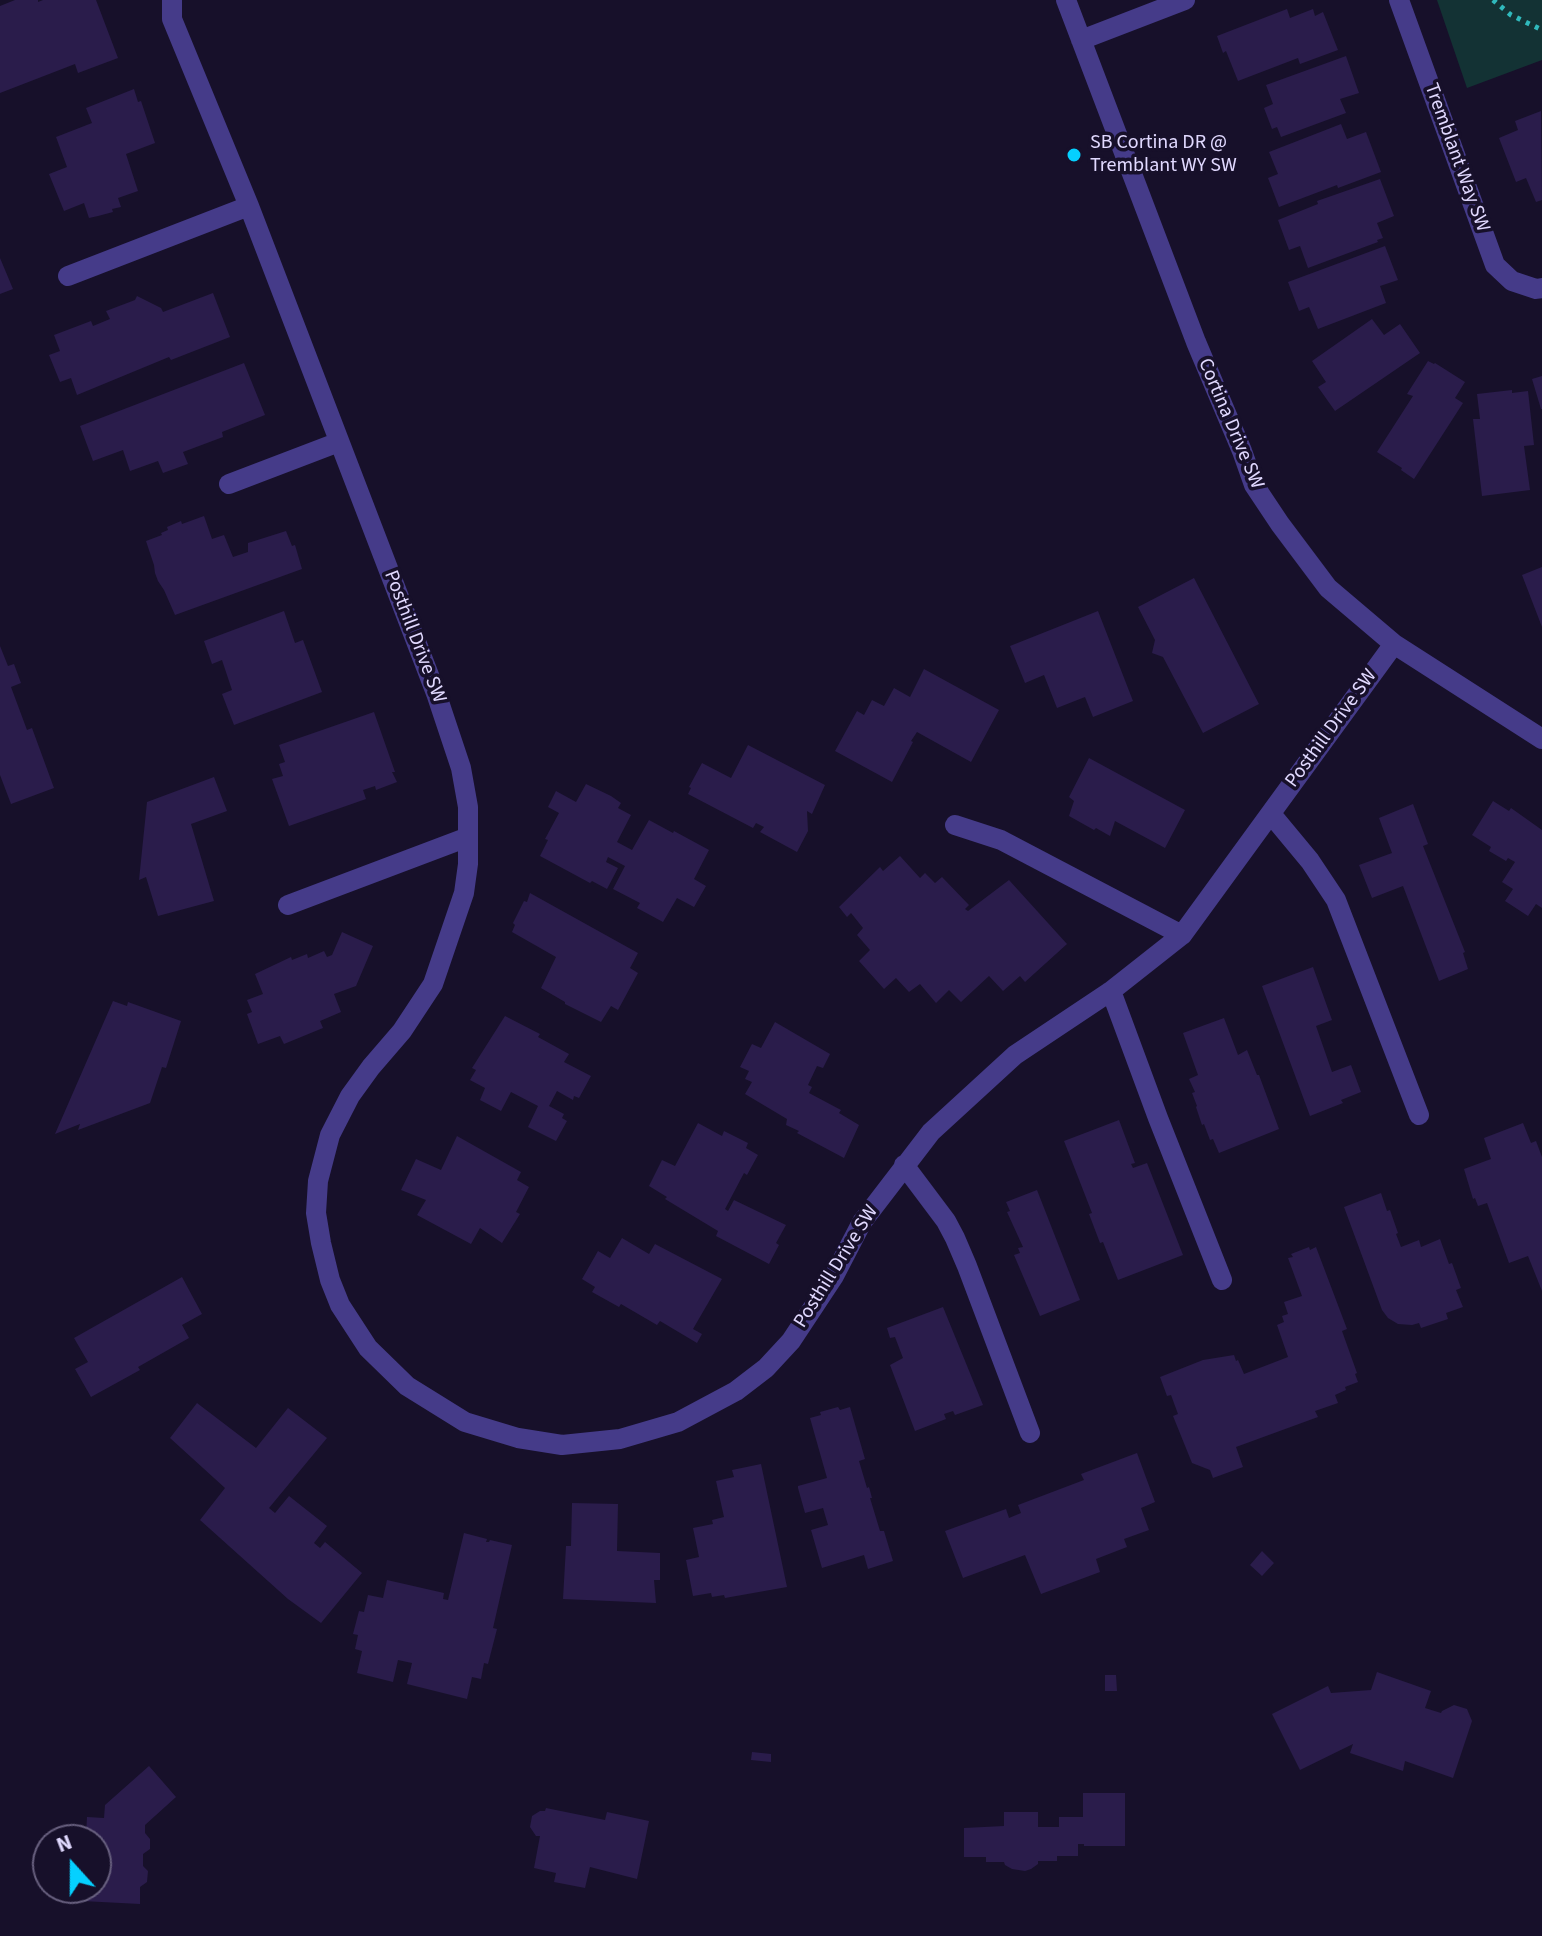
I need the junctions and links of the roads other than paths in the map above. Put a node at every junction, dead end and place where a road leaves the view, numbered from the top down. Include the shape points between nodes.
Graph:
1 (172, 0) edge
2 (1066, 0) edge
3 (1185, 0) edge
4 (1399, 0) edge
5 (1081, 40) junction
6 (249, 206) junction
7 (68, 276) dead end
8 (1542, 288) edge
9 (339, 442) junction
10 (229, 484) dead end
11 (1394, 644) junction
12 (1542, 739) edge
13 (1271, 814) junction
14 (955, 825) dead end
15 (468, 837) junction
16 (288, 905) dead end
17 (1182, 935) junction
18 (1111, 991) junction
19 (1419, 1115) dead end
20 (904, 1165) junction
21 (1222, 1280) dead end
22 (1030, 1433) dead end

1 - 6 street, Posthill Drive SW via 172,19
2 - 5 street, Cortina Drive SW
3 - 5 street
4 - 8 street, Tremblant Way SW via 1495,265 1512,281
5 - 11 street, Cortina Drive SW via 1254,485 1328,588
6 - 7 street
6 - 9 street, Posthill Drive SW
9 - 10 street
9 - 15 street, Posthill Drive SW via 447,725 461,768
11 - 12 street, Cortina Drive SW
11 - 13 street, Posthill Drive SW
13 - 17 street, Posthill Drive SW
13 - 19 street via 1336,900
14 - 17 street via 1001,840
15 - 16 street
15 - 20 street, Posthill Drive SW via 464,893 433,984 350,1096 330,1135 318,1181 321,1243 340,1305 368,1348 407,1386 465,1422 562,1445 620,1439 678,1422 736,1391 791,1341 862,1222
17 - 18 street, Posthill Drive SW
18 - 20 street, Posthill Drive SW via 1015,1055 931,1132
18 - 21 street
20 - 22 street via 955,1238

